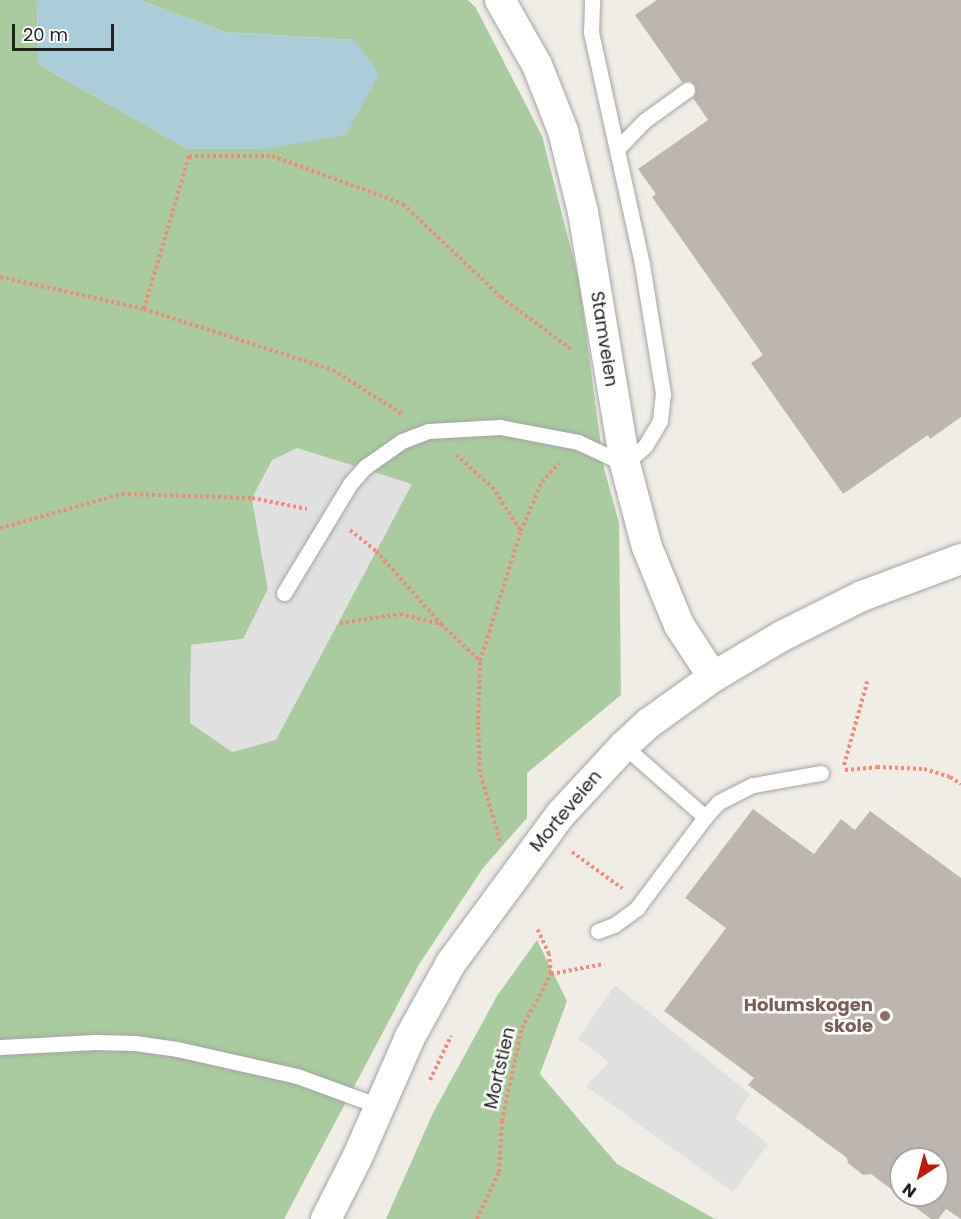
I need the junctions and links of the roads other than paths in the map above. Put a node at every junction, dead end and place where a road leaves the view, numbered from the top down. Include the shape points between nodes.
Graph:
1 (500, 0) edge
2 (592, 0) edge
3 (687, 90) dead end
4 (618, 148) junction
5 (625, 464) junction
6 (961, 559) edge
7 (284, 593) dead end
8 (713, 677) junction
9 (624, 746) junction
10 (820, 773) dead end
11 (705, 817) junction
12 (598, 931) dead end
13 (0, 1047) edge
14 (380, 1106) junction
15 (326, 1219) edge

1 - 5 street, Stamveien via 537,65 563,131 583,212
2 - 4 lane via 591,33
3 - 4 lane via 644,121
4 - 5 lane via 663,394 660,421 645,446
5 - 7 lane via 578,442 500,427 428,431 402,441 350,484
5 - 8 street, Stamveien via 662,589 679,625
6 - 8 street, Morteveien via 862,596 782,636
8 - 9 street, Morteveien
9 - 11 lane
9 - 14 street, Morteveien via 561,814 468,938 430,998
10 - 11 lane via 753,785 719,802
11 - 12 lane via 641,902 626,917
13 - 14 lane via 135,1042 297,1076
14 - 15 street, Morteveien

